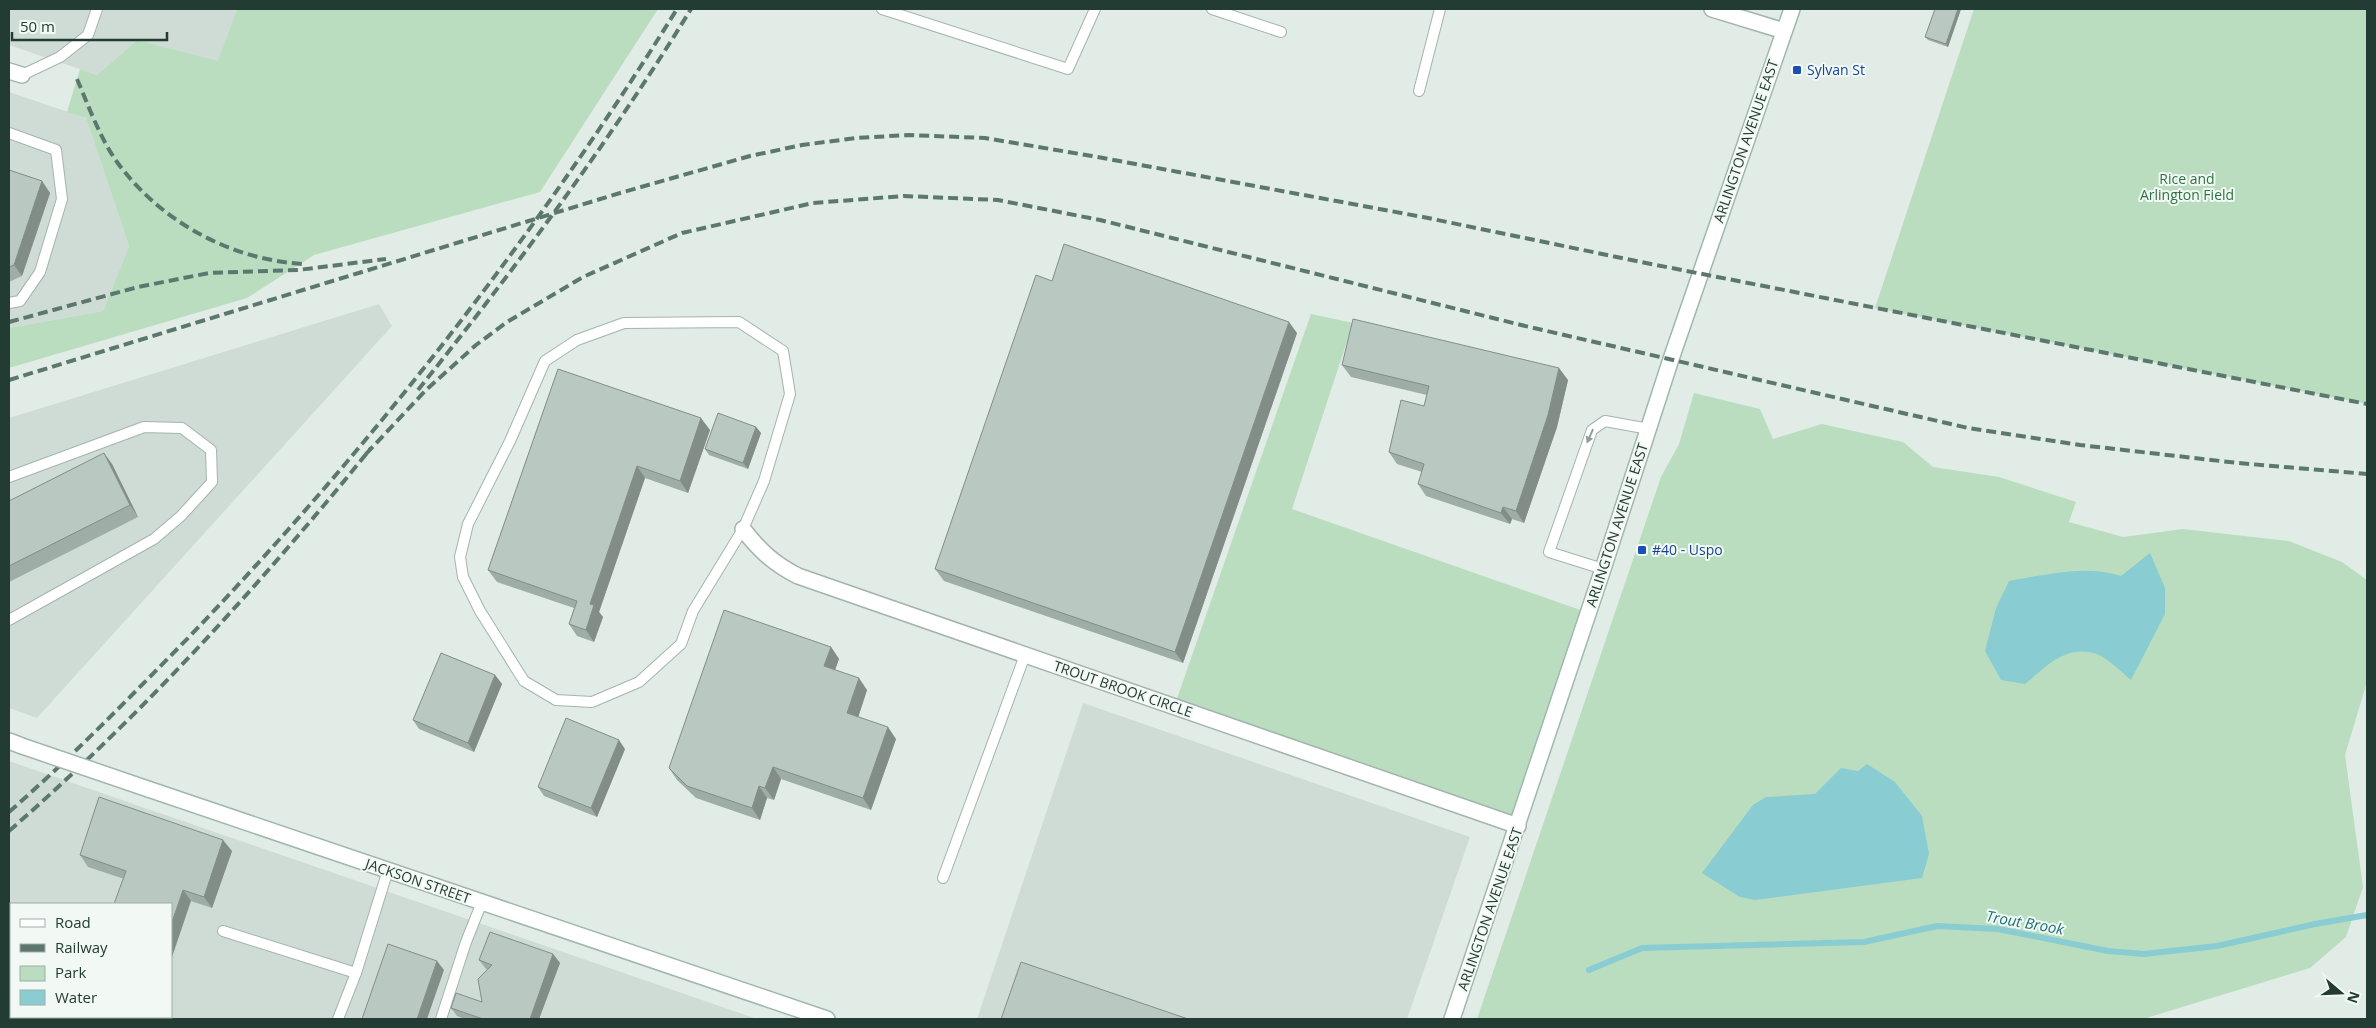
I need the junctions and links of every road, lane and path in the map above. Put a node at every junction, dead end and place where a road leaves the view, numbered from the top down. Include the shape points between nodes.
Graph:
1 (97, 9) edge
2 (882, 9) edge
3 (1095, 9) edge
4 (1212, 9) edge
5 (1440, 9) edge
6 (1712, 9) edge
7 (1792, 9) edge
8 (1281, 32) dead end
9 (1784, 32) junction
10 (15, 73) edge
11 (1419, 91) dead end
12 (9, 133) edge
13 (9, 303) edge
14 (1648, 429) junction
15 (9, 476) edge
16 (742, 529) junction
17 (1603, 570) junction
18 (9, 620) edge
19 (1025, 655) junction
20 (15, 744) edge
21 (1518, 826) junction
22 (388, 870) junction
23 (943, 878) dead end
24 (482, 902) junction
25 (223, 932) dead end
26 (356, 973) junction
27 (338, 1019) edge
28 (442, 1019) edge
29 (827, 1019) edge
30 (1452, 1019) edge

1 - 10 lane via 88,35 60,57
2 - 3 lane via 1068,69
4 - 8 lane
5 - 11 lane
6 - 9 street
7 - 9 street, ARLINGTON AVENUE EAST
9 - 14 street, ARLINGTON AVENUE EAST
12 - 13 lane via 56,150 62,199 40,272 20,301
14 - 17 street, ARLINGTON AVENUE EAST
14 -> 17 lane via 1605,421 1592,430 1549,552
15 - 18 lane via 144,427 182,428 211,450 212,482 181,516 154,539
16 - 16 lane via 764,481 790,394 783,350 740,322 624,322 577,340 545,361 510,441 468,524 460,558 463,577 480,611 524,681 556,700 592,702 639,682 681,644 693,611
16 - 19 street, TROUT BROOK CIRCLE via 763,554 798,576
17 - 21 street, ARLINGTON AVENUE EAST
19 - 21 street, TROUT BROOK CIRCLE
19 - 23 lane
20 - 22 street, JACKSON STREET, bridge
21 - 30 street, ARLINGTON AVENUE EAST
22 - 24 street, JACKSON STREET
22 - 26 lane
24 - 28 lane
24 - 29 street, JACKSON STREET
25 - 26 lane
26 - 27 lane

